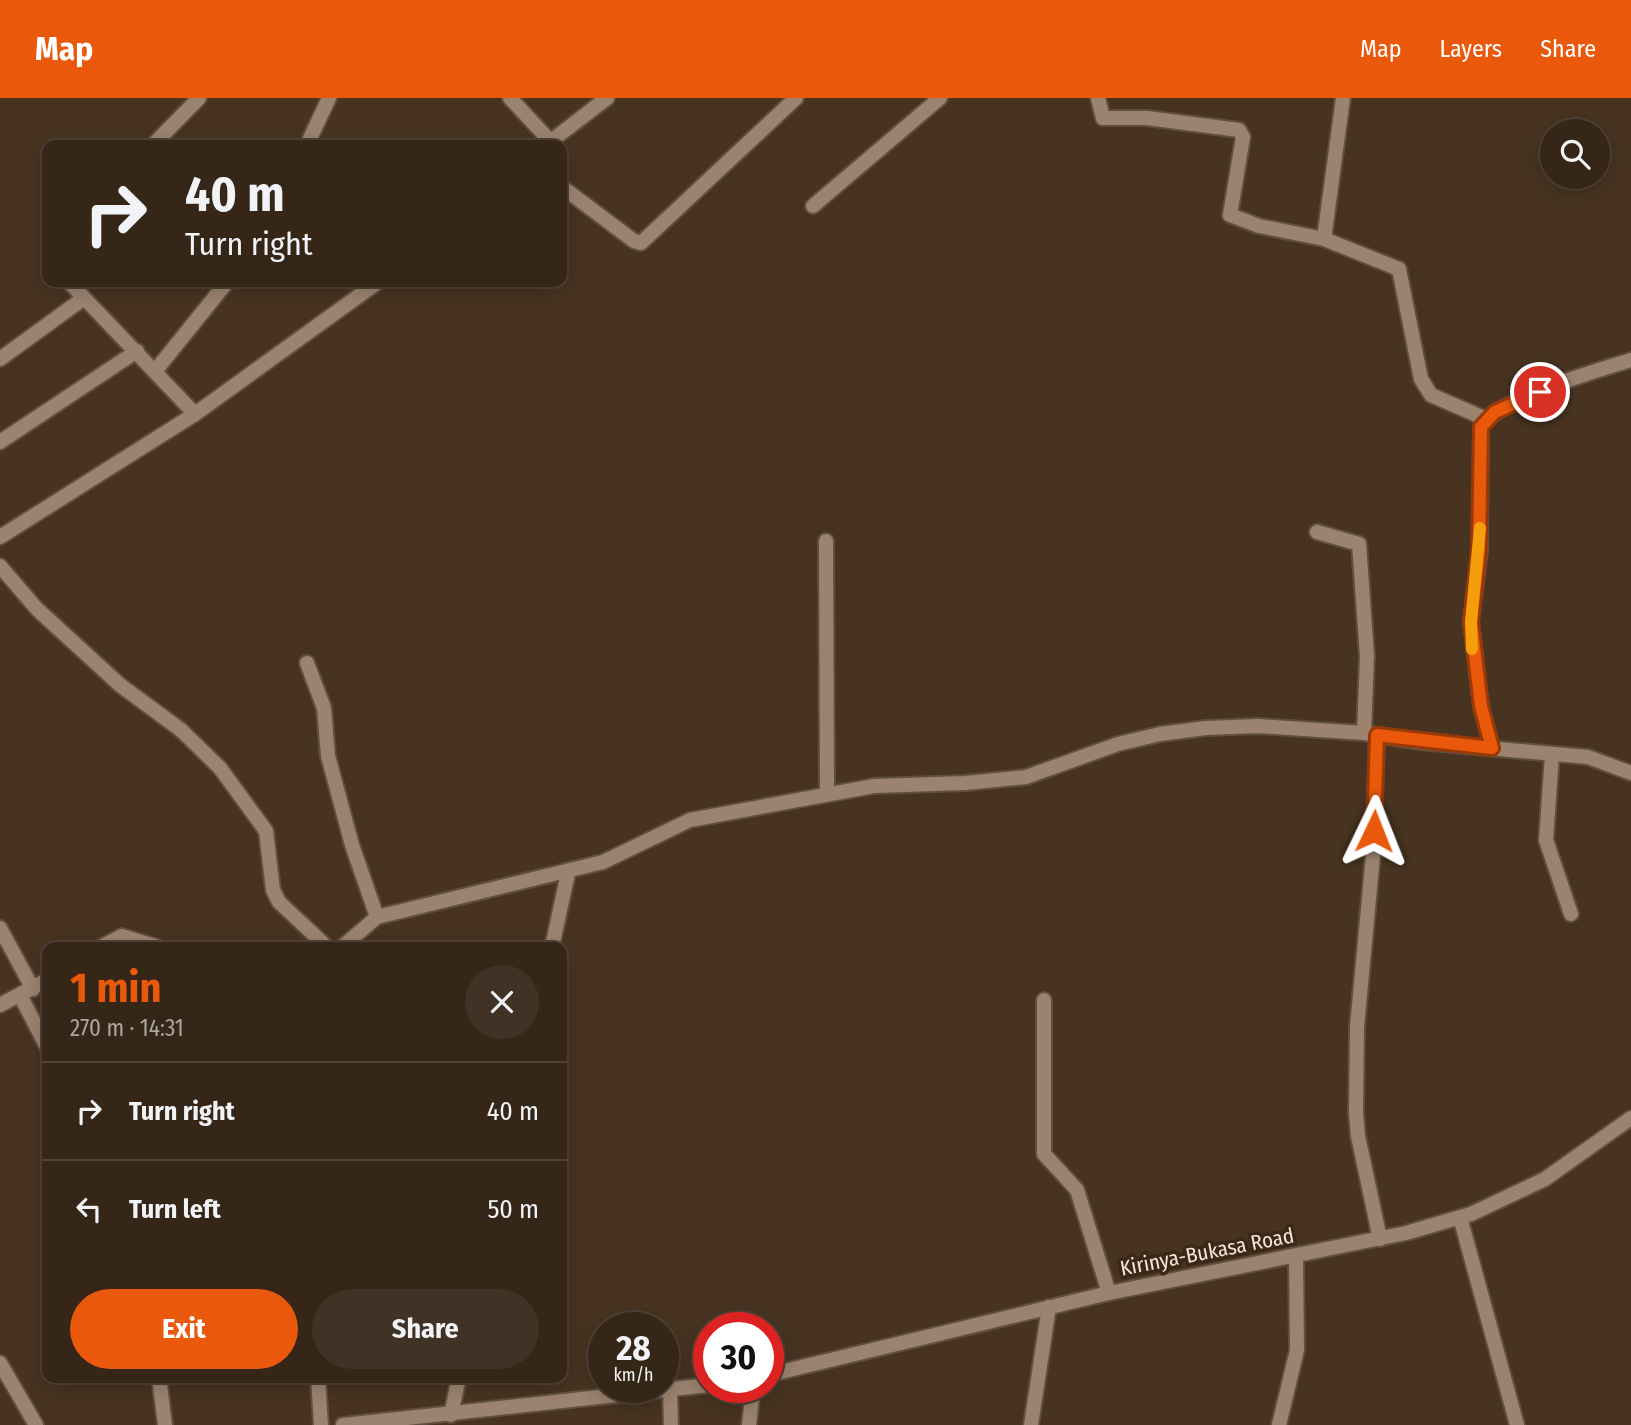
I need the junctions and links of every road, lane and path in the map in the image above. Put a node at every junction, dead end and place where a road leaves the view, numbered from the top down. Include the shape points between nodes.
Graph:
1 (199, 98) edge
2 (329, 98) edge
3 (510, 98) edge
4 (607, 98) edge
5 (796, 98) edge
6 (940, 98) edge
7 (1098, 98) edge
8 (1343, 98) edge
9 (158, 140) edge
10 (309, 140) edge
11 (546, 140) edge
12 (554, 140) edge
13 (567, 191) edge
14 (813, 206) dead end
15 (1324, 239) junction
16 (74, 287) edge
17 (223, 287) edge
18 (371, 287) edge
19 (85, 298) junction
20 (137, 351) junction
21 (0, 359) edge
22 (1631, 360) edge
23 (156, 370) junction
24 (195, 414) junction
25 (1486, 419) junction
26 (0, 442) edge
27 (1317, 532) dead end
28 (0, 537) edge
29 (826, 541) dead end
30 (0, 566) edge
31 (307, 663) dead end
32 (1370, 734) junction
33 (1492, 748) junction
34 (1552, 755) junction
35 (1631, 773) edge
36 (827, 794) junction
37 (568, 873) junction
38 (1571, 914) dead end
39 (377, 917) junction
40 (0, 928) edge
41 (111, 942) edge
42 (142, 942) edge
43 (322, 942) edge
44 (348, 942) edge
45 (553, 942) edge
46 (42, 983) edge
47 (27, 993) junction
48 (1044, 1000) dead end
49 (0, 1006) edge
50 (42, 1034) edge
51 (1631, 1118) edge
52 (1460, 1217) junction
53 (1380, 1239) junction
54 (1296, 1257) junction
55 (1109, 1293) junction
56 (1049, 1307) junction
57 (0, 1363) edge
58 (784, 1371) edge
59 (160, 1383) edge
60 (318, 1383) edge
61 (458, 1383) edge
62 (588, 1399) edge
63 (670, 1403) edge
64 (751, 1403) edge
65 (451, 1415) junction
66 (36, 1425) edge
67 (165, 1425) edge
68 (321, 1425) edge
69 (343, 1425) edge
70 (671, 1425) edge
71 (749, 1425) edge
72 (1031, 1425) edge
73 (1279, 1425) edge
74 (1517, 1425) edge

1 - 9 street
2 - 10 street
3 - 11 street
4 - 12 street
5 - 13 street via 641,243
6 - 14 street
7 - 15 street via 1103,118 1147,118 1239,130 1243,137 1230,215
8 - 15 street
15 - 25 street via 1401,271 1426,389
16 - 19 street
17 - 23 street
18 - 24 street
19 - 20 street
19 - 21 street
20 - 23 street
20 - 26 street
22 - 25 street via 1562,382
23 - 24 street
24 - 28 street
25 - 33 street via 1481,427 1479,550 1471,622 1481,706
27 - 32 street via 1359,544
29 - 36 street
30 - 43 street via 37,609 220,768 266,831 279,902
31 - 39 street via 324,708 328,756 352,845
32 - 33 street
32 - 36 street via 1206,728 1118,744 1026,777 874,786
32 - 53 street via 1373,855 1357,1027 1356,1112
33 - 34 street
34 - 35 street via 1588,757
34 - 38 street via 1546,840
36 - 37 street via 690,820 620,855
37 - 39 street
37 - 45 street
39 - 44 street
40 - 47 street
41 - 42 street via 122,936
46 - 47 street
47 - 49 street
47 - 50 street
48 - 55 street via 1044,1154 1077,1189
51 - 52 street, Kirinya-Bukasa Road via 1545,1179
52 - 53 street, Kirinya-Bukasa Road
52 - 74 street
53 - 54 street, Kirinya-Bukasa Road
54 - 55 street, Kirinya-Bukasa Road
54 - 73 street via 1297,1350
55 - 56 street, Kirinya-Bukasa Road
56 - 58 street, Kirinya-Bukasa Road
56 - 72 street
57 - 66 street
59 - 67 street
60 - 68 street
61 - 65 street
62 - 65 street
63 - 70 street
64 - 71 street
65 - 69 street

